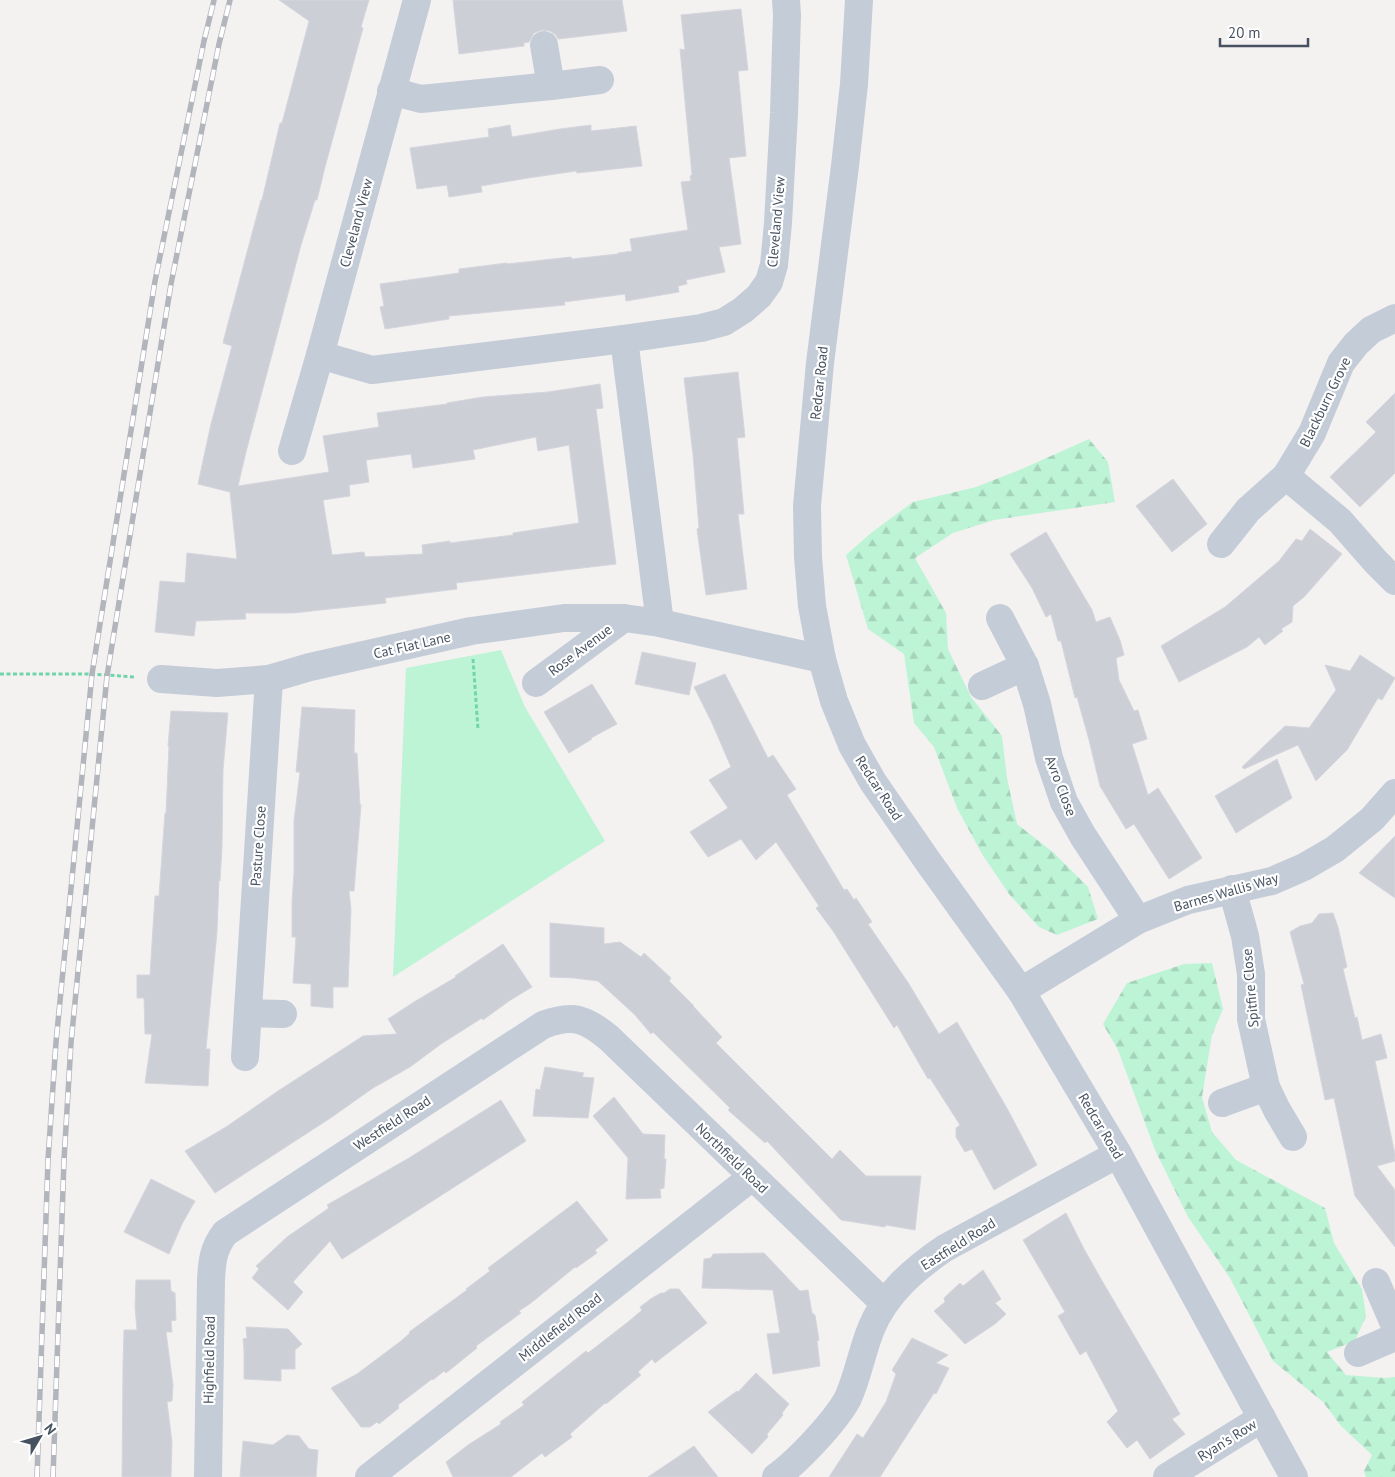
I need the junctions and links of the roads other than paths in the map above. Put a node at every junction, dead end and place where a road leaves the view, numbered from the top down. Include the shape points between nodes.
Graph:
1 (417, 0) edge
2 (786, 0) edge
3 (859, 0) edge
4 (544, 45) dead end
5 (600, 80) dead end
6 (551, 86) junction
7 (391, 91) junction
8 (1395, 318) edge
9 (624, 339) junction
10 (320, 355) junction
11 (292, 451) dead end
12 (1286, 476) junction
13 (1221, 544) dead end
14 (1395, 581) edge
15 (624, 618) junction
16 (1000, 618) dead end
17 (660, 623) junction
18 (822, 659) junction
19 (1025, 666) junction
20 (161, 679) road end
21 (269, 679) junction
22 (536, 683) dead end
23 (982, 686) dead end
24 (1395, 793) edge
25 (1232, 889) junction
26 (1138, 920) junction
27 (1021, 991) junction
28 (248, 1013) junction
29 (283, 1014) dead end
30 (577, 1019) joint
31 (245, 1057) dead end
32 (1266, 1087) junction
33 (1222, 1103) dead end
34 (1293, 1137) dead end
35 (1118, 1154) junction
36 (752, 1177) junction
37 (217, 1244) joint
38 (1376, 1282) dead end
39 (884, 1303) junction
40 (1395, 1326) edge
41 (1395, 1337) edge
42 (1358, 1353) dead end
43 (1262, 1418) junction
44 (208, 1477) edge
45 (369, 1477) edge
46 (776, 1477) edge
47 (1167, 1477) edge
48 (1294, 1477) edge

1 - 7 street, Cleveland View
2 - 9 street, Cleveland View via 778,224 774,265 768,282 759,296 724,322
3 - 18 street, Redcar Road via 854,84 820,363 807,506 812,606
4 - 6 street
5 - 6 street
6 - 7 street via 421,99
7 - 10 street, Cleveland View
8 - 12 street, Blackburn Grove via 1371,330 1341,363 1312,433
9 - 10 street, Cleveland View via 372,370
9 - 17 street
10 - 11 street, Cleveland View
12 - 13 street, Blackburn Grove via 1248,510
12 - 14 street via 1340,521
15 - 17 street, Cat Flat Lane
15 - 21 street, Cat Flat Lane via 564,618 471,631
15 - 22 street, Rose Avenue
16 - 19 street, Avro Close
17 - 18 street, Cat Flat Lane
18 - 27 street, Redcar Road via 834,702 852,745 869,774
19 - 23 street
19 - 26 street, Avro Close via 1064,802
20 - 21 street, Cat Flat Lane via 217,683
21 - 28 street, Pasture Close
24 - 25 street, Barnes Wallis Way via 1372,819 1335,849 1272,881
25 - 26 street, Barnes Wallis Way via 1188,900
25 - 32 street, Spitfire Close via 1250,964 1251,1019
26 - 27 street, Barnes Wallis Way
27 - 35 street, Redcar Road
28 - 29 street
28 - 31 street, Pasture Close
30 - 36 street, Northfield Road via 594,1026 609,1038
30 - 37 street, Westfield Road via 543,1025 239,1222
32 - 33 street
32 - 34 street, Spitfire Close
35 - 39 street, Eastfield Road via 945,1248 905,1279
35 - 43 street, Redcar Road
36 - 39 street, Northfield Road
36 - 45 street, Middlefield Road
37 - 44 street, Highfield Road via 211,1280
38 - 40 street
39 - 46 street, Eastfield Road via 871,1328 848,1398 812,1444
41 - 42 street
43 - 47 street, Ryan's Row
43 - 48 street, Redcar Road

